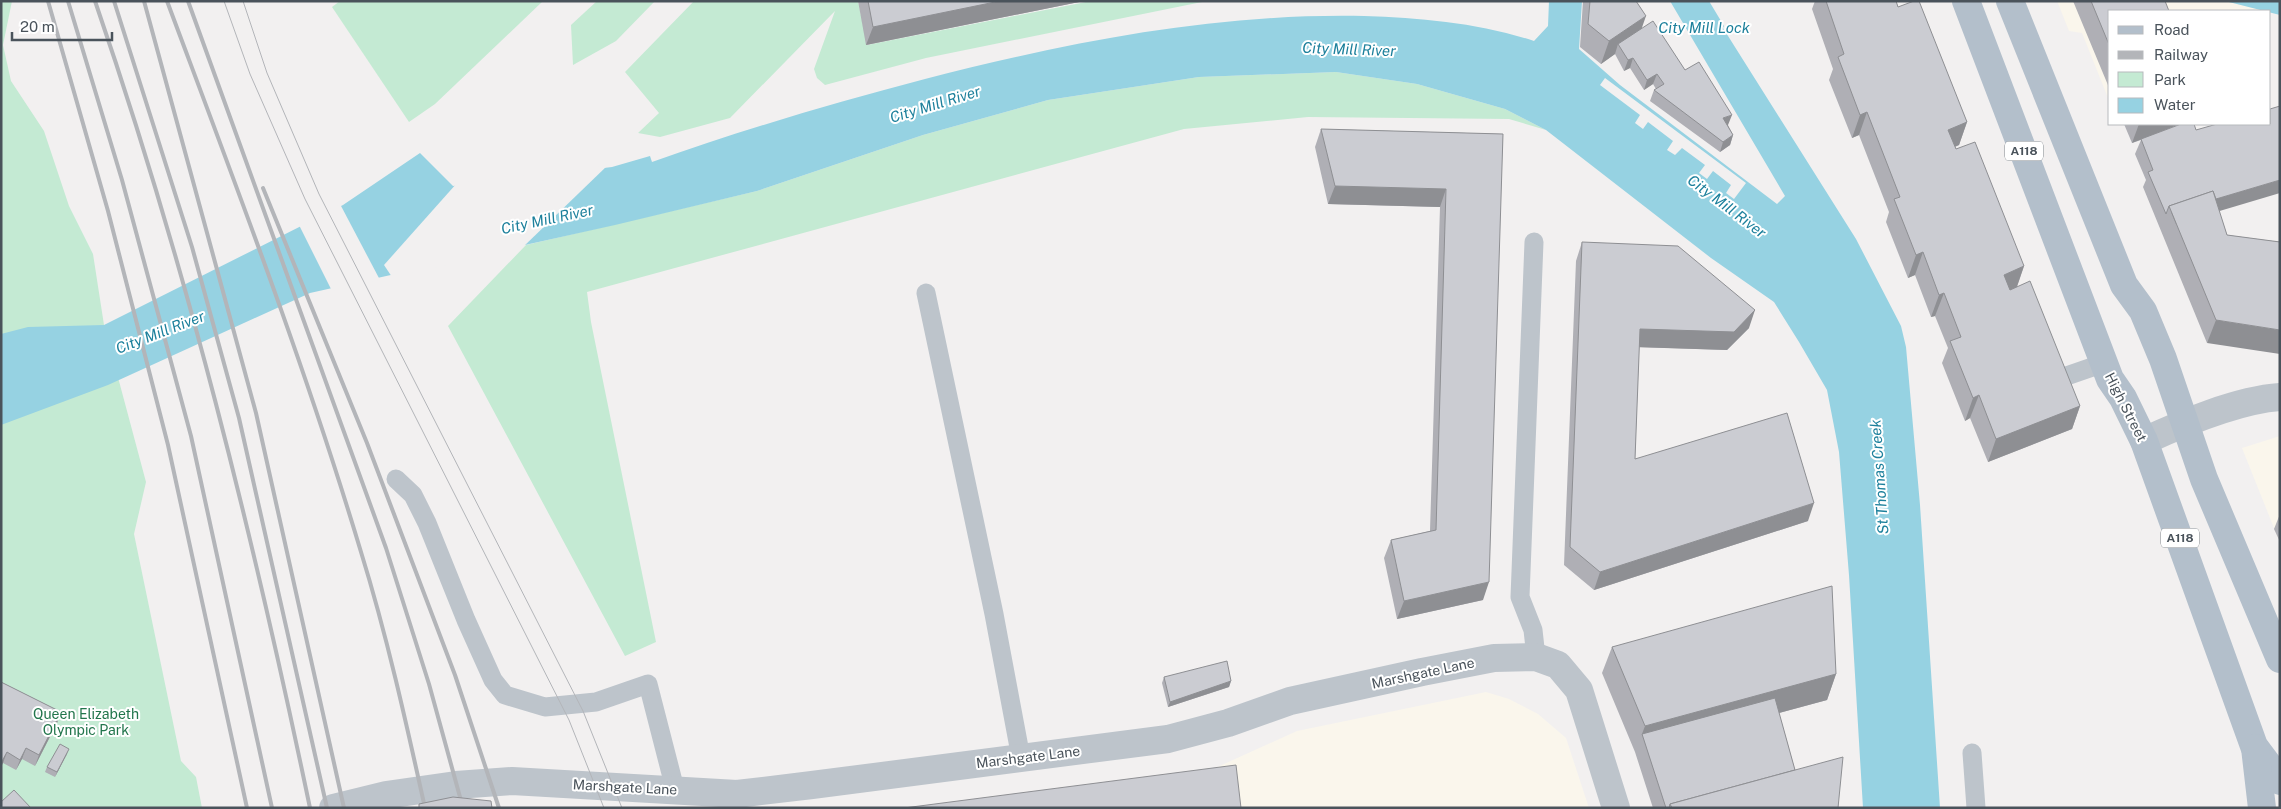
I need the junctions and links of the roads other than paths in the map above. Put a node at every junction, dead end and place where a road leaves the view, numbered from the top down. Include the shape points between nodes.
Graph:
1 (1966, 1) edge
2 (2010, 1) edge
3 (1534, 242) dead end
4 (926, 293) dead end
5 (2104, 363) junction
6 (2052, 381) edge
7 (2280, 397) edge
8 (2184, 423) junction
9 (2144, 441) junction
10 (396, 479) dead end
11 (1536, 657) junction
12 (2280, 659) edge
13 (2254, 746) junction
14 (1972, 753) dead end
15 (1022, 758) junction
16 (2280, 781) edge
17 (676, 789) junction
18 (738, 801) edge
19 (333, 808) edge
20 (1616, 808) edge
21 (1976, 808) edge
22 (2262, 808) edge

1 - 5 main road, High Street / A118
2 - 8 main road via 2124,285 2143,310
3 - 11 lane via 1520,597 1533,630
4 - 15 lane
5 - 6 lane
5 - 9 main road, High Street / A118
7 - 8 street via 2262,399
8 - 9 street
8 - 12 main road via 2204,479
9 - 13 main road, High Street / A118
10 - 17 lane via 413,495 493,680 505,695 545,707 596,702 648,684
11 - 15 street, Marshgate Lane via 1494,658 1290,701 1228,723 1168,739
11 - 20 street, Marshgate Lane via 1558,665 1579,690
13 - 16 main road, High Street / A118
13 - 22 main road, A118
14 - 21 lane
15 - 18 street, Marshgate Lane
17 - 18 street, Marshgate Lane
17 - 19 street, Marshgate Lane via 512,781 386,795

